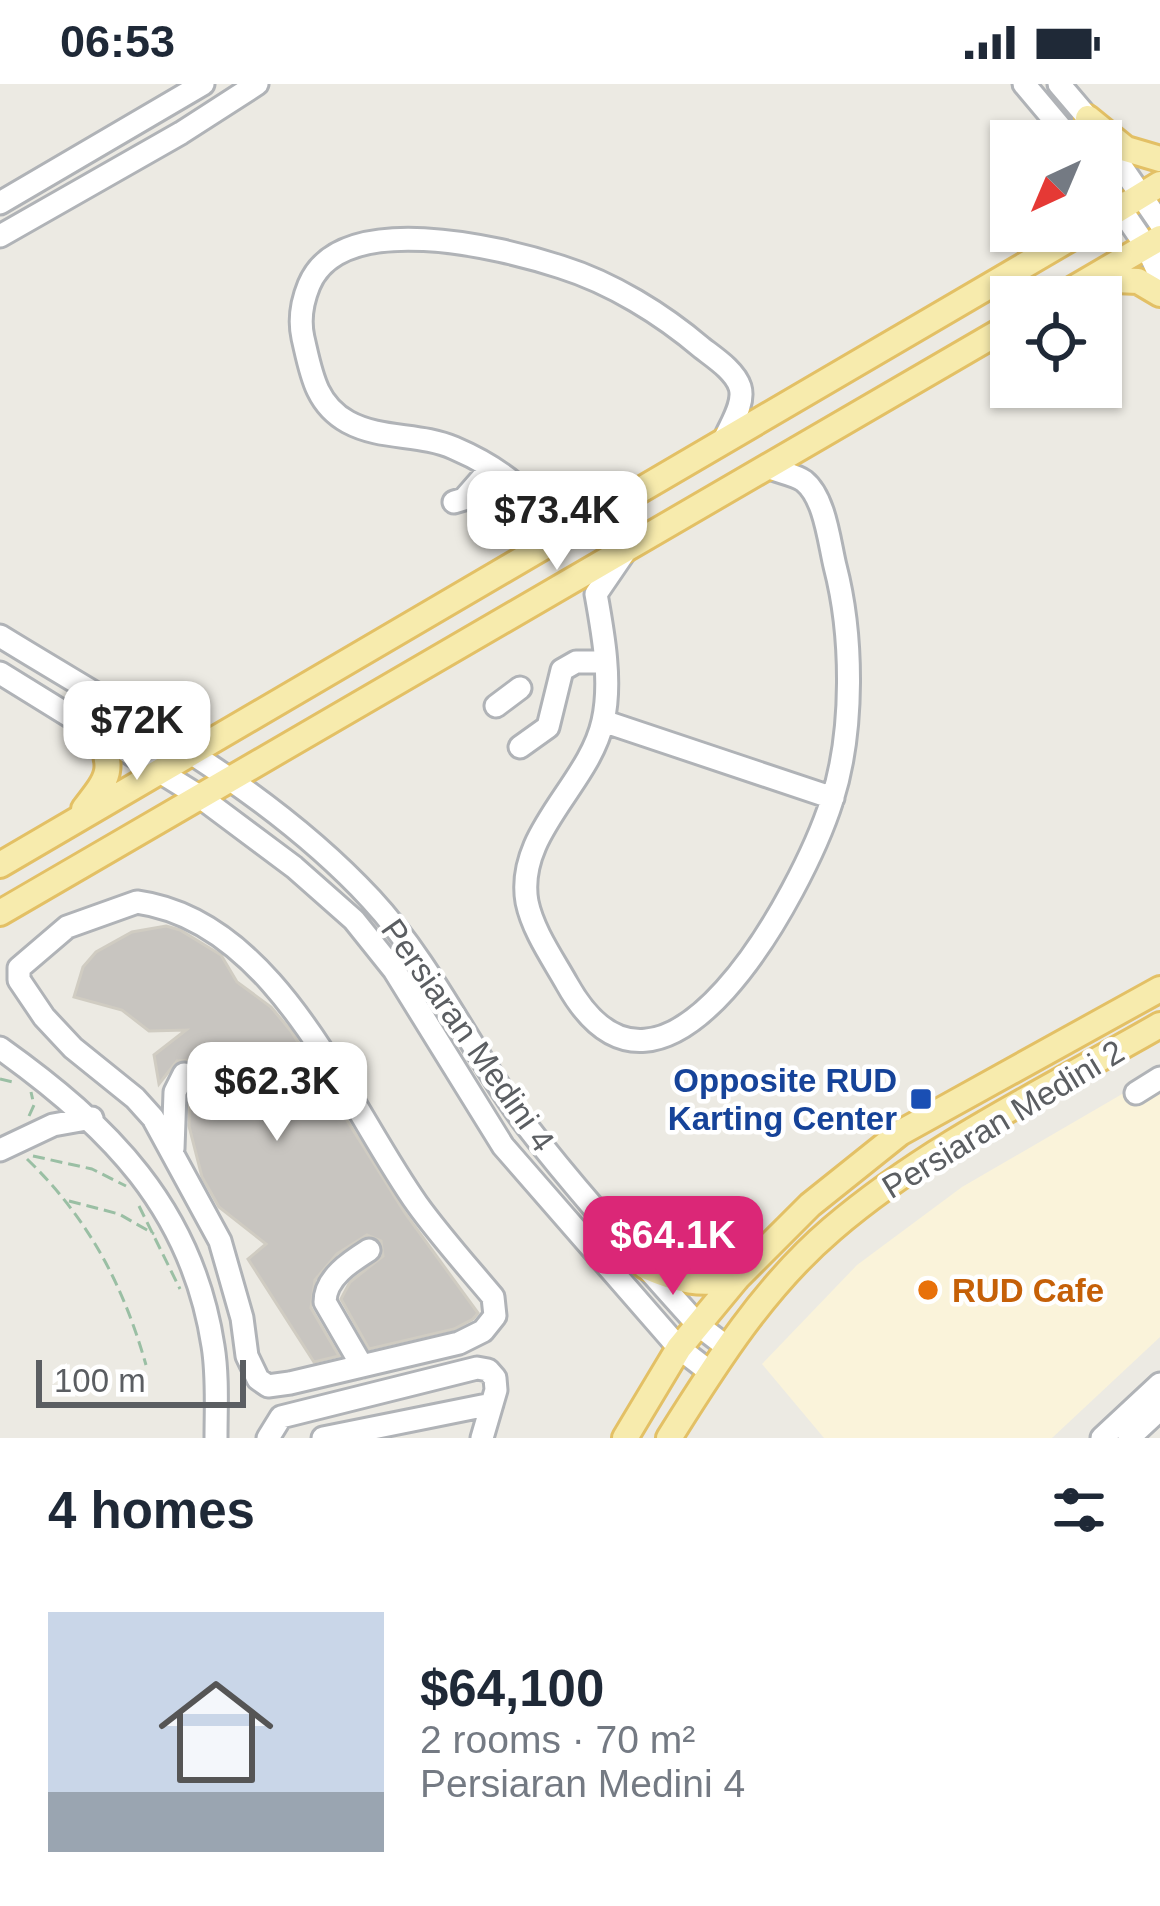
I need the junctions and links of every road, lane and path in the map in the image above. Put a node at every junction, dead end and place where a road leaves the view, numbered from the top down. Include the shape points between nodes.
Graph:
1 (203, 84) edge
2 (257, 84) edge
3 (1024, 84) edge
4 (1059, 84) edge
5 (1088, 118) junction
6 (1054, 120) edge
7 (1160, 159) edge
8 (0, 202) edge
9 (1131, 202) edge
10 (1160, 223) edge
11 (0, 236) edge
12 (1153, 242) edge
13 (1045, 252) edge
14 (1094, 276) edge
15 (1160, 276) edge
16 (1122, 280) edge
17 (1160, 294) edge
18 (990, 338) edge
19 (725, 438) junction
20 (491, 468) junction
21 (770, 468) junction
22 (454, 502) dead end
23 (598, 514) junction
24 (624, 553) junction
25 (0, 636) edge
26 (604, 662) junction
27 (0, 673) edge
28 (520, 688) dead end
29 (496, 706) dead end
30 (603, 721) junction
31 (97, 732) junction
32 (520, 747) dead end
33 (191, 754) junction
34 (160, 772) junction
35 (228, 779) junction
36 (199, 796) junction
37 (833, 798) junction
38 (75, 821) junction
39 (0, 865) edge
40 (0, 913) edge
41 (1160, 989) edge
42 (1160, 1025) edge
43 (0, 1048) edge
44 (95, 1063) junction
45 (0, 1070) edge
46 (184, 1075) dead end
47 (113, 1078) junction
48 (1160, 1078) edge
49 (0, 1079) edge
50 (19, 1084) junction
51 (1136, 1093) dead end
52 (73, 1102) junction
53 (31, 1115) dead end
54 (40, 1143) dead end
55 (173, 1149) junction
56 (8, 1151) edge
57 (115, 1172) dead end
58 (67, 1201) junction
59 (137, 1203) dead end
60 (155, 1235) junction
61 (369, 1250) dead end
62 (223, 1251) junction
63 (190, 1266) junction
64 (645, 1266) junction
65 (737, 1278) junction
66 (184, 1299) dead end
67 (698, 1325) junction
68 (728, 1346) junction
69 (679, 1348) junction
70 (146, 1365) dead end
71 (362, 1366) junction
72 (710, 1372) junction
73 (1160, 1384) edge
74 (492, 1403) junction
75 (1160, 1409) edge
76 (1116, 1435) edge
77 (478, 1437) edge
78 (216, 1438) edge
79 (268, 1438) edge
80 (322, 1438) edge
81 (625, 1438) edge
82 (669, 1438) edge

1 - 8 street
2 - 11 street
3 - 6 street
4 - 5 street
5 - 7 main road via 1126,149
5 - 9 street
9 - 10 street
9 - 12 street
12 - 14 main road
12 - 15 street
13 - 19 main road
16 - 17 main road
18 - 21 main road
19 - 20 street via 740,383 685,334 601,284 472,245 379,239 332,256 314,273 301,325 322,401 361,429 450,446
19 - 23 main road
20 - 22 street
20 - 23 street via 551,512
21 - 24 main road
21 - 37 street via 804,481 819,504 839,582 848,641
23 - 33 main road
24 - 26 street via 596,594
24 - 35 main road
25 - 33 street, Persiaran Medini 4
26 - 30 street
26 - 32 street via 562,670 548,727
27 - 31 street, Persiaran Medini 4
28 - 29 street
30 - 37 street
30 - 37 street via 568,796 536,840 526,900 579,1005 626,1040 677,1033 729,984 790,898
31 - 34 street, Persiaran Medini 4
31 - 38 main road via 109,772
33 - 34 main road
33 - 35 street, Persiaran Medini 4
34 - 36 street, Persiaran Medini 4
34 - 38 main road
35 - 36 main road
35 - 64 street, Persiaran Medini 4 via 371,899 524,1122
36 - 40 main road
36 - 69 street, Persiaran Medini 4 via 354,920 503,1146
38 - 39 main road
41 - 65 main road, Persiaran Medini 2 via 900,1133 810,1205
42 - 68 main road, Persiaran Medini 2 via 913,1166 830,1231
43 - 52 street
44 - 47 street
44 - 52 street
44 - 71 street via 44,1017 19,968 67,927 137,902 202,925 290,1003 416,1203 496,1308 491,1323 459,1343
45 - 50 path
46 - 55 street
47 - 52 street
47 - 55 street
48 - 51 street
49 - 50 path
50 - 53 path via 32,1093
52 - 56 street
52 - 56 street via 53,1125
52 - 63 street via 152,1189
54 - 56 path
55 - 62 street
56 - 57 path via 92,1169 128,1187
56 - 58 path
58 - 60 path via 119,1214
58 - 70 path via 108,1261
59 - 60 path
60 - 66 path
61 - 71 street via 325,1291
62 - 63 street
62 - 71 street via 258,1379 268,1386
63 - 78 street via 214,1348
64 - 65 main road via 686,1282
64 - 67 street, Persiaran Medini 4
65 - 67 main road, Persiaran Medini 2
67 - 68 street, Persiaran Medini 4
67 - 69 main road, Persiaran Medini 2
68 - 72 main road, Persiaran Medini 2
69 - 72 street, Persiaran Medini 4
69 - 81 main road, Persiaran Medini 2
72 - 82 main road, Persiaran Medini 2
73 - 76 street
74 - 77 street
74 - 79 street via 495,1378 477,1368 281,1417
74 - 80 street
75 - 76 street

